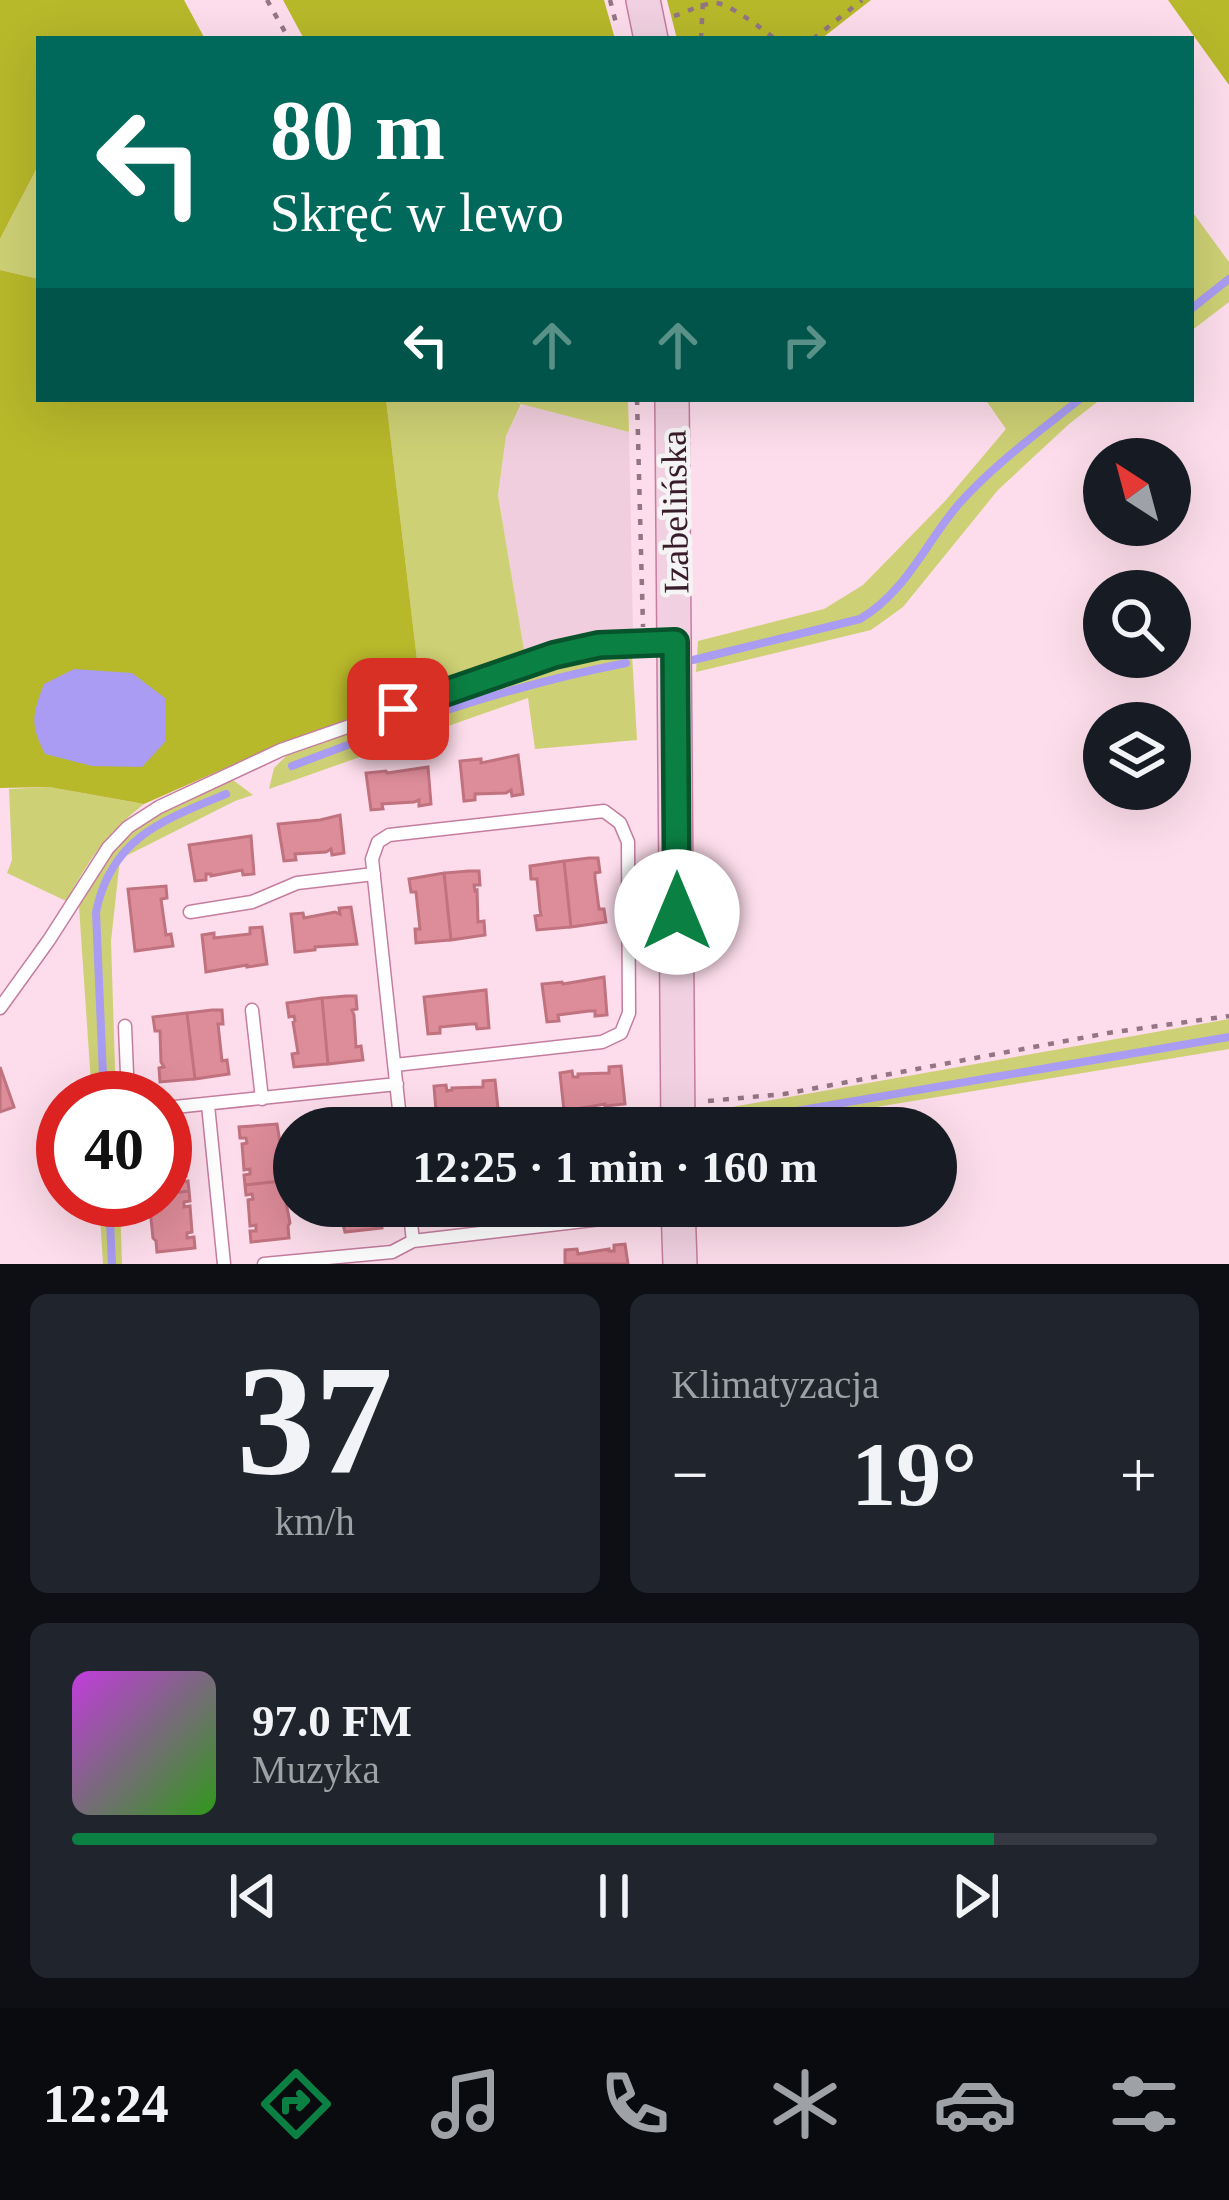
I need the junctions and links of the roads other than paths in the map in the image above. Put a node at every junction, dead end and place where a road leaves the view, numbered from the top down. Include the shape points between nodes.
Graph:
1 (643, 0) edge
2 (650, 36) edge
3 (672, 402) edge
4 (675, 642) junction
5 (374, 874) junction
6 (190, 912) dead end
7 (0, 1008) edge
8 (252, 1010) dead end
9 (125, 1026) dead end
10 (395, 1066) junction
11 (127, 1071) edge
12 (397, 1084) junction
13 (262, 1099) junction
14 (208, 1105) junction
15 (192, 1106) edge
16 (399, 1107) edge
17 (678, 1107) edge
18 (411, 1227) edge
19 (521, 1227) edge
20 (679, 1227) edge
21 (413, 1240) junction
22 (224, 1264) edge
23 (264, 1264) edge
24 (680, 1264) edge

1 - 2 street
3 - 4 street, Izabelińska
4 - 7 lane via 554,655 281,750 159,807 108,848
4 - 17 street, Izabelińska
5 - 6 lane
5 - 10 lane
5 - 10 lane via 375,848 388,835 604,811 628,842 629,1013 621,1033 602,1042
8 - 13 lane
9 - 11 lane
10 - 12 lane
12 - 13 lane
12 - 16 lane
13 - 14 lane
14 - 15 lane
14 - 22 lane
18 - 21 lane
19 - 21 lane
20 - 24 street
21 - 23 lane via 392,1252

